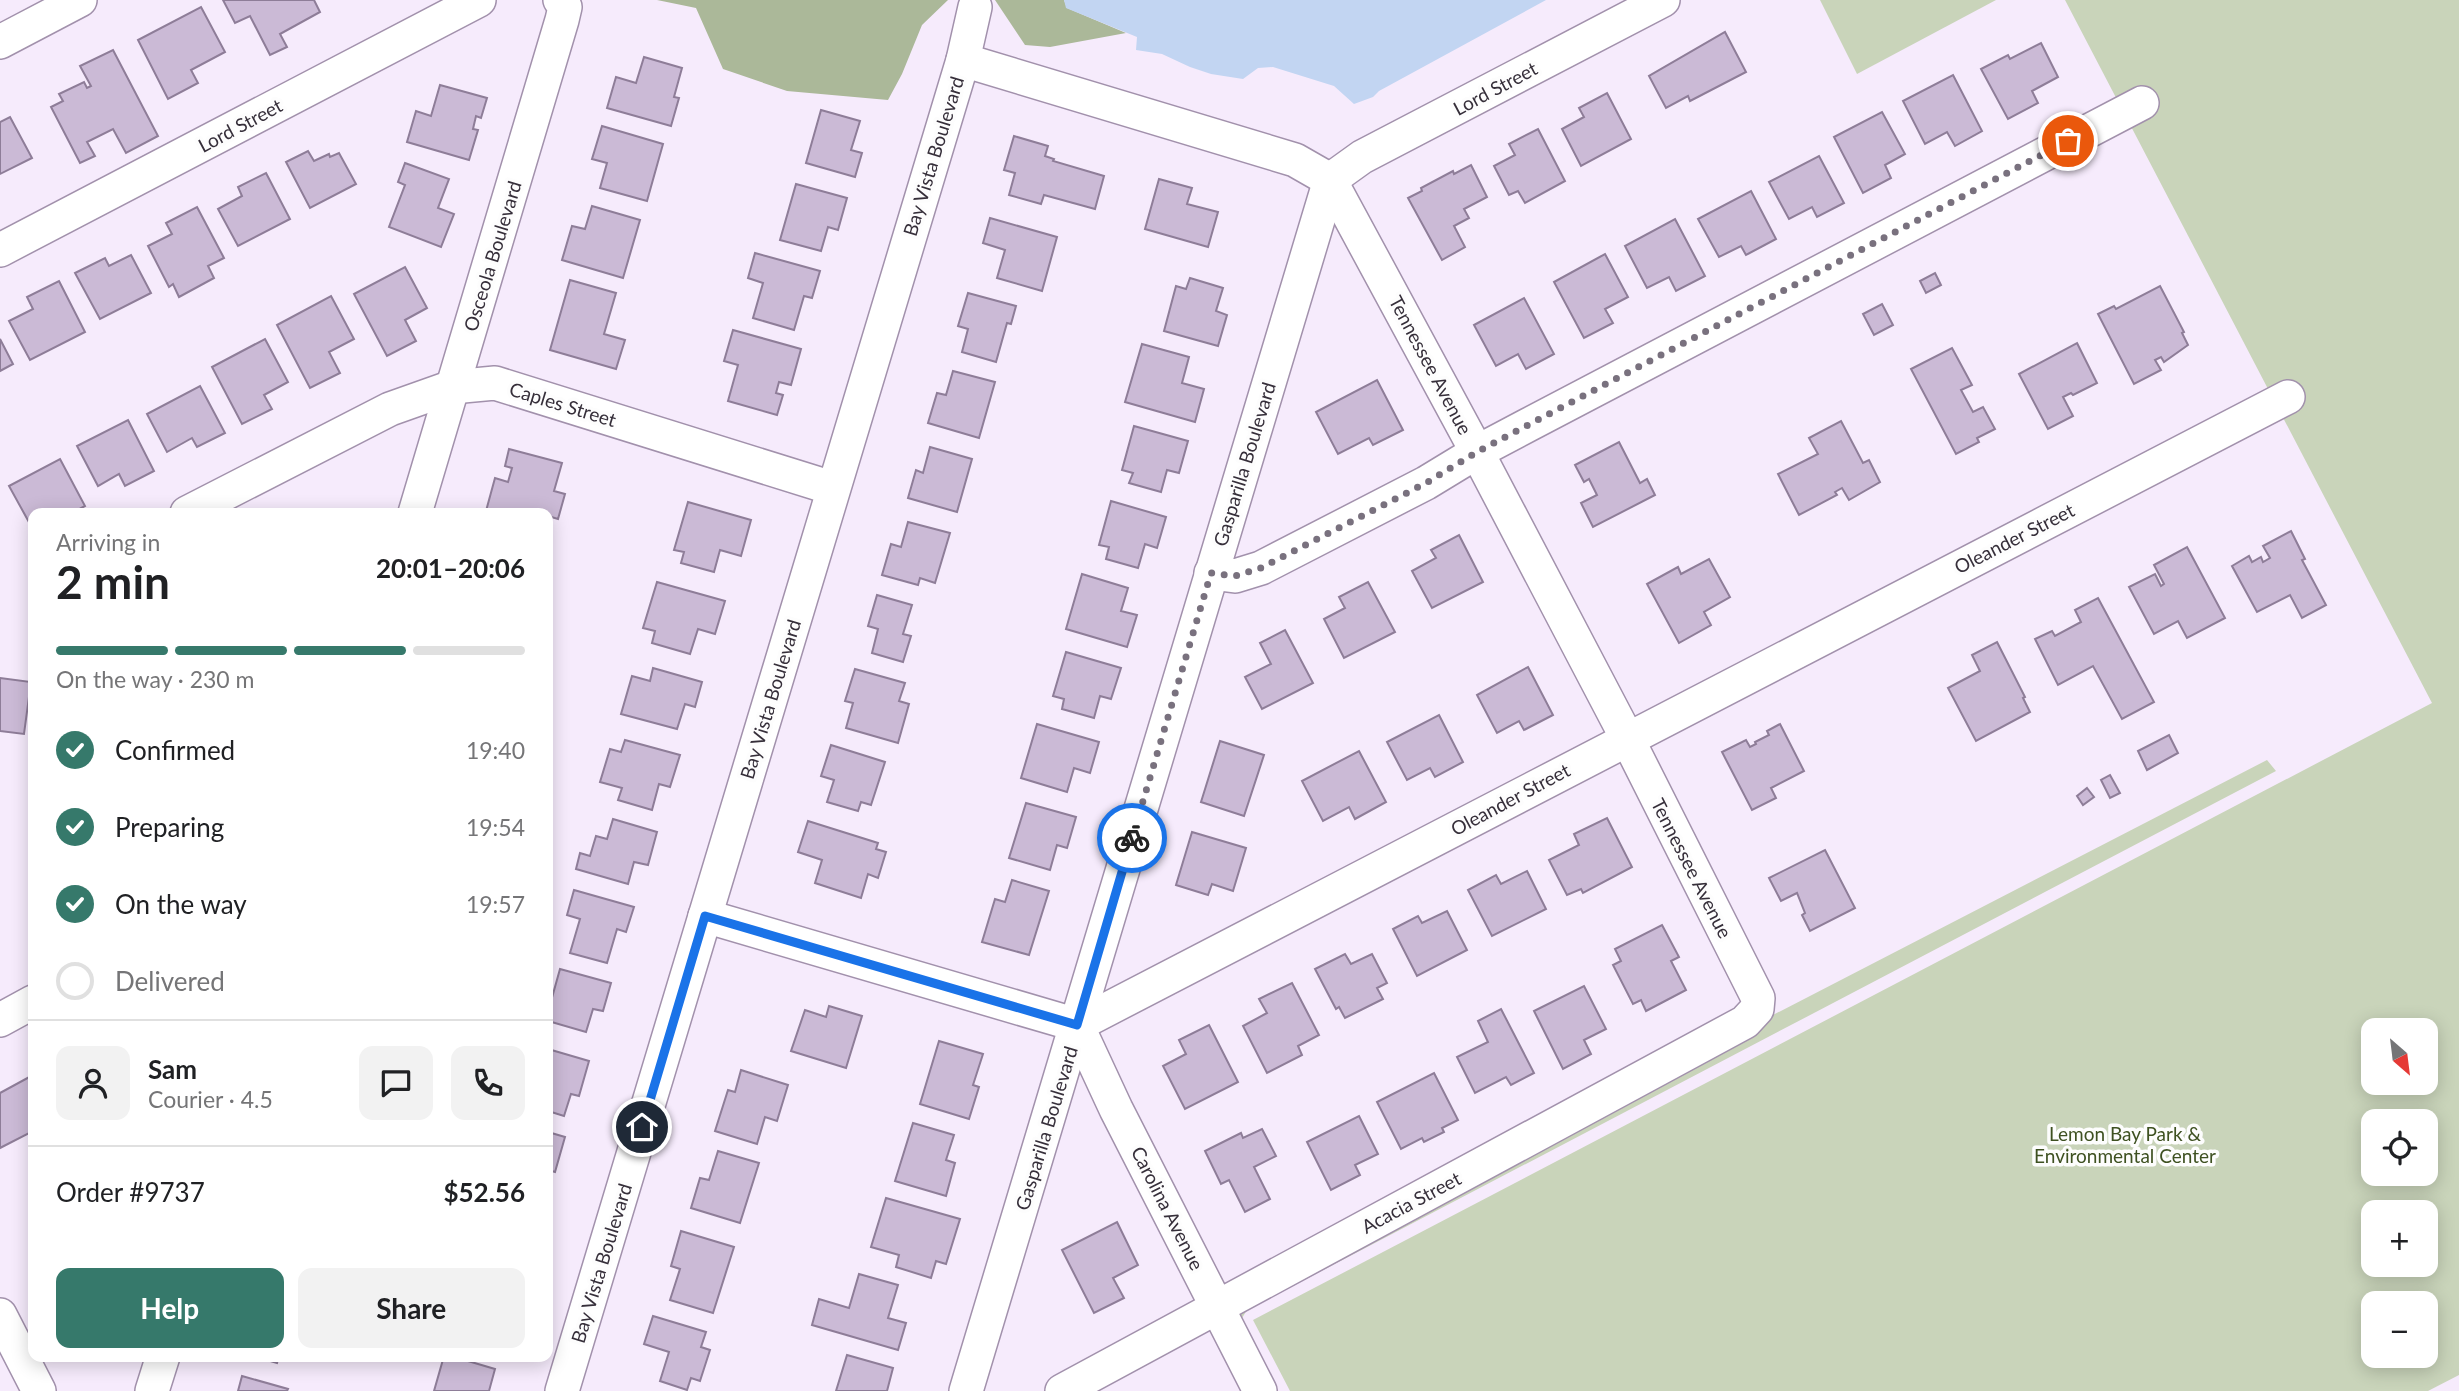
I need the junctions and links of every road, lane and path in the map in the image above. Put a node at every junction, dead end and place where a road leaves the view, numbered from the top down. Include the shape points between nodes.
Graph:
1 (80, 0) edge
2 (480, 0) edge
3 (560, 0) edge
4 (1663, 0) edge
5 (975, 7) dead end
6 (0, 42) edge
7 (963, 60) junction
8 (2142, 103) dead end
9 (1330, 180) junction
10 (0, 250) edge
11 (452, 387) junction
12 (2288, 397) dead end
13 (1477, 452) junction
14 (832, 488) junction
15 (197, 508) edge
16 (416, 508) edge
17 (1211, 573) junction
18 (1627, 738) junction
19 (705, 916) junction
20 (28, 1005) edge
21 (1757, 1009) joint
22 (0, 1020) edge
23 (1077, 1025) junction
24 (1217, 1306) junction
25 (0, 1315) edge
26 (161, 1362) edge
27 (39, 1391) edge
28 (152, 1391) edge
29 (562, 1391) edge
30 (966, 1391) edge
31 (1062, 1391) edge
32 (1261, 1391) edge

1 - 6 street
2 - 10 street, Lord Street
3 - 11 street, Osceola Boulevard via 565,8 562,20
4 - 9 street, Lord Street via 1362,158
5 - 7 street, Bay Vista Boulevard
7 - 9 street via 1295,160
7 - 14 street, Bay Vista Boulevard
8 - 13 street
9 - 13 street, Tennessee Avenue
9 - 17 street, Gasparilla Boulevard
11 - 14 street, Caples Street via 495,383
11 - 15 street, Caples Street via 390,409
11 - 16 street, Osceola Boulevard
12 - 18 street, Oleander Street
13 - 17 street via 1261,568 1235,576
13 - 18 street, Tennessee Avenue
14 - 19 street, Bay Vista Boulevard
17 - 23 street, Gasparilla Boulevard
18 - 21 street, Tennessee Avenue via 1758,998
18 - 23 street, Oleander Street
19 - 23 street
19 - 29 street, Bay Vista Boulevard
20 - 22 street
21 - 24 street, Acacia Street via 1745,1022
23 - 24 street, Carolina Avenue
23 - 30 street, Gasparilla Boulevard
24 - 31 street, Acacia Street
24 - 32 street, Carolina Avenue
25 - 27 street
26 - 28 street

